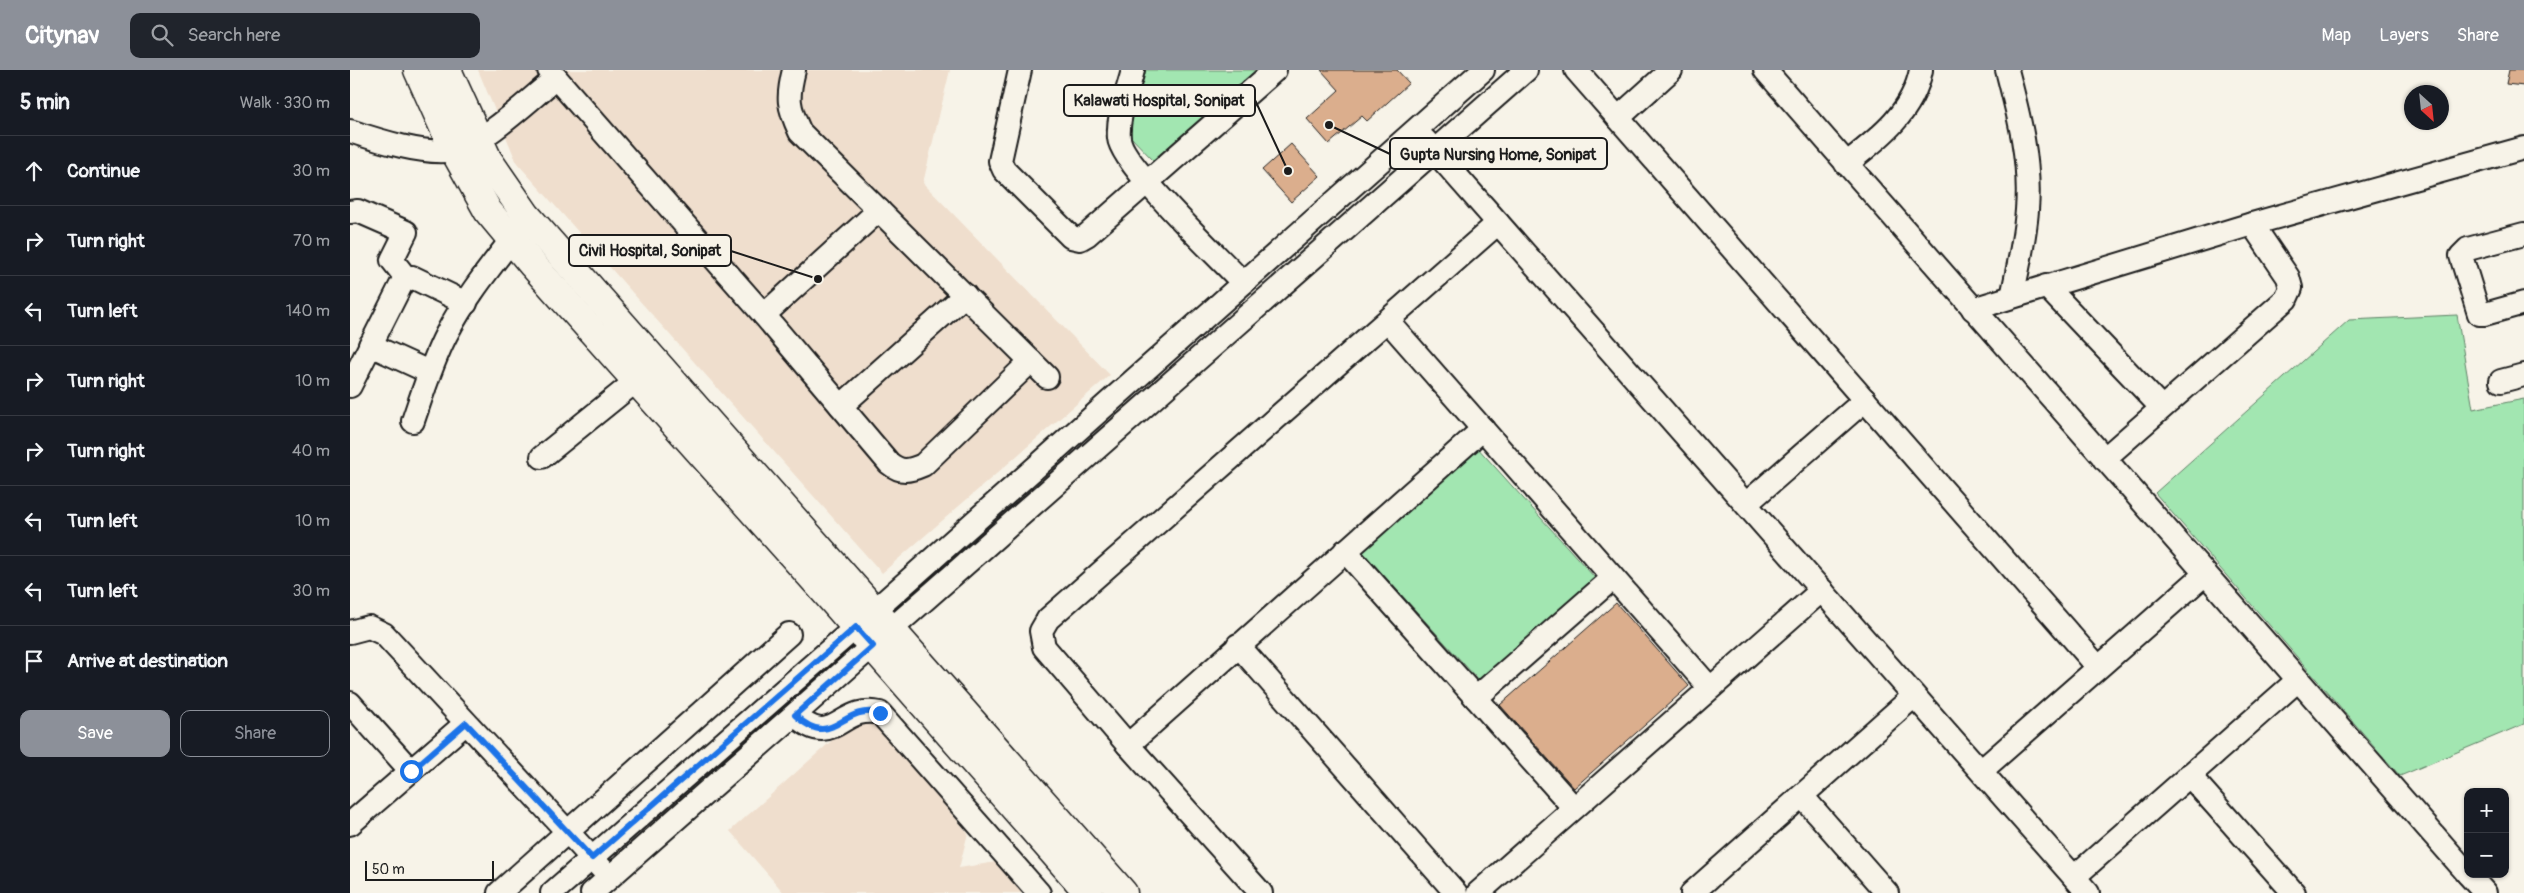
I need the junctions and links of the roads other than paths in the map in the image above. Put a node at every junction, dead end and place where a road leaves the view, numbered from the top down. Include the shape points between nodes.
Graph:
1 (418, 70) edge
2 (447, 70) edge
3 (794, 70) edge
4 (1020, 70) edge
5 (1134, 70) edge
6 (1275, 70) edge
7 (1483, 70) edge
8 (1526, 70) edge
9 (1576, 70) edge
10 (1671, 70) edge
11 (1765, 70) edge
12 (1921, 70) edge
13 (2007, 70) edge
14 (553, 74) edge
15 (1618, 118) junction
16 (1416, 130) junction
17 (350, 131) edge
18 (466, 145) junction
19 (2524, 148) edge
20 (1434, 151) junction
21 (1846, 164) junction
22 (1146, 182) junction
23 (879, 210) junction
24 (350, 212) edge
25 (1498, 223) junction
26 (2252, 224) junction
27 (2524, 234) edge
28 (512, 240) junction
29 (407, 279) junction
30 (1244, 283) junction
31 (2046, 286) junction
32 (965, 295) junction
33 (2012, 297) junction
34 (466, 302) junction
35 (2524, 303) edge
36 (1973, 309) junction
37 (764, 315) junction
38 (1388, 321) junction
39 (370, 345) junction
40 (1031, 361) junction
41 (429, 372) junction
42 (2524, 375) edge
43 (1047, 377) dead end
44 (636, 381) junction
45 (2501, 381) dead end
46 (350, 386) edge
47 (1865, 400) junction
48 (842, 406) junction
49 (2161, 407) junction
50 (413, 421) dead end
51 (1482, 429) junction
52 (542, 457) dead end
53 (2104, 459) junction
54 (1746, 504) junction
55 (1345, 551) junction
56 (2205, 574) junction
57 (1613, 578) junction
58 (1822, 590) junction
59 (874, 628) junction
60 (350, 632) edge
61 (789, 634) dead end
62 (1238, 645) junction
63 (2098, 667) junction
64 (2298, 680) junction
65 (1710, 688) junction
66 (1914, 696) junction
67 (1476, 698) junction
68 (350, 703) edge
69 (795, 715) junction
70 (466, 723) junction
71 (1128, 745) junction
72 (411, 771) junction
73 (1981, 771) junction
74 (2190, 776) junction
75 (1802, 796) junction
76 (1574, 808) junction
77 (350, 824) edge
78 (568, 833) junction
79 (592, 858) junction
80 (2464, 869) edge
81 (610, 877) junction
82 (2472, 878) edge
83 (2081, 885) edge
84 (499, 893) edge
85 (552, 893) edge
86 (592, 893) edge
87 (1038, 893) edge
88 (1089, 893) edge
89 (1123, 893) edge
90 (1261, 893) edge
91 (1456, 893) edge
92 (1478, 893) edge
93 (1692, 893) edge
94 (1887, 893) edge
95 (2294, 893) edge
96 (2485, 893) edge

1 - 18 main road
2 - 18 main road
3 - 23 street via 789,88 790,110 800,132
4 - 22 street via 1000,161 1004,170 1072,237 1080,239 1087,235
5 - 22 street via 1119,122 1118,139
6 - 22 street
7 - 16 street
8 - 20 street
9 - 15 street
10 - 15 street
11 - 21 street
12 - 21 street via 1909,104 1884,134
13 - 33 street via 2027,161 2027,210
14 - 18 street
14 - 37 street
15 - 47 street
16 - 20 street
16 - 30 street
17 - 18 street via 390,144 422,149
18 - 28 main road via 488,211
18 - 59 main road via 488,160 526,215
19 - 26 street
20 - 25 street
20 - 59 street
21 - 36 street
22 - 30 street
23 - 32 street
23 - 37 street
24 - 29 street via 358,211 406,232 392,260
25 - 38 street
25 - 54 street
26 - 31 street
26 - 49 street via 2288,277 2291,288 2286,299
27 - 35 street via 2468,249 2461,256 2479,314
28 - 34 street
28 - 44 main road
29 - 34 street via 412,277
29 - 39 street via 402,282
30 - 59 street
31 - 33 street
31 - 49 street
32 - 40 street
32 - 48 street
33 - 36 street
34 - 41 street
36 - 53 street
37 - 48 street
38 - 51 street
38 - 71 street via 1048,619 1041,632 1044,647
39 - 41 street
39 - 46 street
40 - 43 street
40 - 48 street via 923,465 910,471 898,470 889,463
41 - 50 street
42 - 45 street
44 - 52 street
44 - 59 main road
47 - 54 street
47 - 63 street
49 - 53 street
51 - 55 street
51 - 57 street
53 - 56 street
54 - 58 street
55 - 62 street
55 - 67 street
56 - 63 street
56 - 64 street
57 - 65 street
57 - 67 street
58 - 65 street
58 - 66 street
59 - 69 street
59 - 79 street
59 - 88 main road
59 - 89 main road
60 - 70 street via 369,627 384,634
61 - 78 street
62 - 71 street
62 - 91 street
63 - 73 street
64 - 74 street
64 - 80 street
65 - 76 street
66 - 73 street
66 - 75 street
67 - 76 street
68 - 72 street
69 - 81 street
69 - 87 street via 816,729 830,729 867,710 880,713
70 - 72 street
70 - 78 street
71 - 90 street
72 - 77 street
73 - 83 street
74 - 83 street
74 - 95 street
75 - 93 street
75 - 94 street
76 - 92 street
78 - 79 street
78 - 84 street
79 - 81 street
79 - 85 street
81 - 86 street
82 - 96 street

